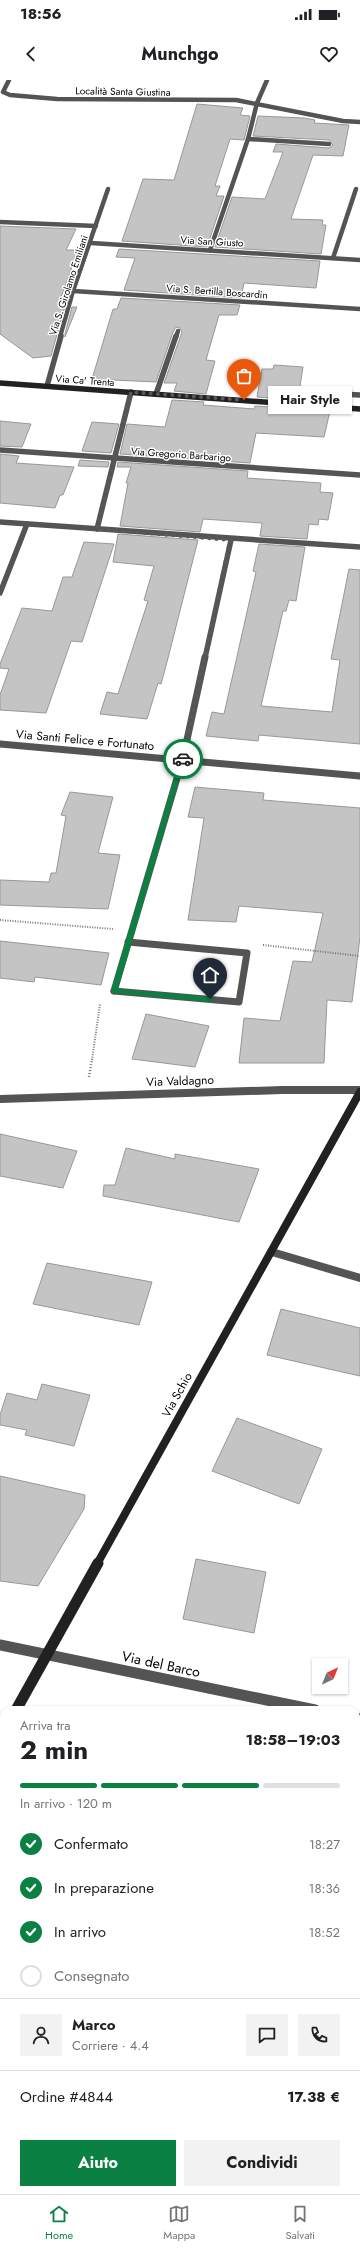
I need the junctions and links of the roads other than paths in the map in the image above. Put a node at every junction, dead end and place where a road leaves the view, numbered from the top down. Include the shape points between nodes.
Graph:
1 (9, 80) edge
2 (267, 80) edge
3 (257, 103) junction
4 (360, 122) edge
5 (248, 139) junction
6 (329, 144) dead end
7 (108, 189) dead end
8 (356, 189) dead end
9 (0, 222) edge
10 (96, 226) junction
11 (91, 243) junction
12 (210, 250) junction
13 (333, 258) junction
14 (360, 260) edge
15 (74, 291) junction
16 (360, 309) edge
17 (178, 330) dead end
18 (0, 383) edge
19 (47, 386) junction
20 (131, 392) junction
21 (321, 393) dead end
22 (156, 394) junction
23 (360, 395) edge
24 (360, 409) edge
25 (0, 450) edge
26 (114, 458) junction
27 (360, 476) edge
28 (0, 522) edge
29 (27, 524) junction
30 (97, 529) junction
31 (230, 540) junction
32 (360, 547) edge
33 (0, 593) edge
34 (0, 744) edge
35 (183, 758) junction
36 (360, 776) edge
37 (128, 942) junction
38 (360, 1091) edge
39 (0, 1099) edge
40 (272, 1252) junction
41 (360, 1278) edge
42 (0, 1645) edge
43 (46, 1655) junction
44 (18, 1706) edge
45 (295, 1706) edge

1 - 3 street, Località Santa Giustina via 3,92 10,95 57,99 236,100
2 - 3 street
3 - 4 street, Località Santa Giustina via 343,121
3 - 5 street
5 - 6 street
5 - 12 street
7 - 10 street, Via S. Girolamo Emiliani
8 - 13 street
9 - 10 street
10 - 11 street, Via S. Girolamo Emiliani
11 - 12 street, Via San Giusto
11 - 15 street, Via S. Girolamo Emiliani
12 - 13 street, Via San Giusto
13 - 14 street, Via San Giusto
15 - 16 street, Via S. Bertilla Boscardin
15 - 19 street, Via S. Girolamo Emiliani
17 - 22 street
18 - 19 street, Via Ca' Trenta
19 - 20 street, Via Ca' Trenta
20 - 22 street, Via Ca' Trenta
20 - 26 street
21 - 23 street
22 - 24 street, Via Ca' Trenta
25 - 26 street, Via Gregorio Barbarigo
26 - 27 street, Via Gregorio Barbarigo
26 - 30 street
28 - 29 street
29 - 30 street
29 - 33 street
30 - 31 street
31 - 32 street
31 - 35 street
34 - 35 street, Via Santi Felice e Fortunato
35 - 36 street, Via Santi Felice e Fortunato
35 - 37 street
37 - 37 street via 247,953 239,1002 114,991
38 - 39 street, Via Valdagno via 87,1095
38 - 40 street, Via Schio
40 - 41 street
40 - 43 street, Via Schio
42 - 43 street, Via del Barco
43 - 44 street, Via Schio
43 - 45 street, Via del Barco

